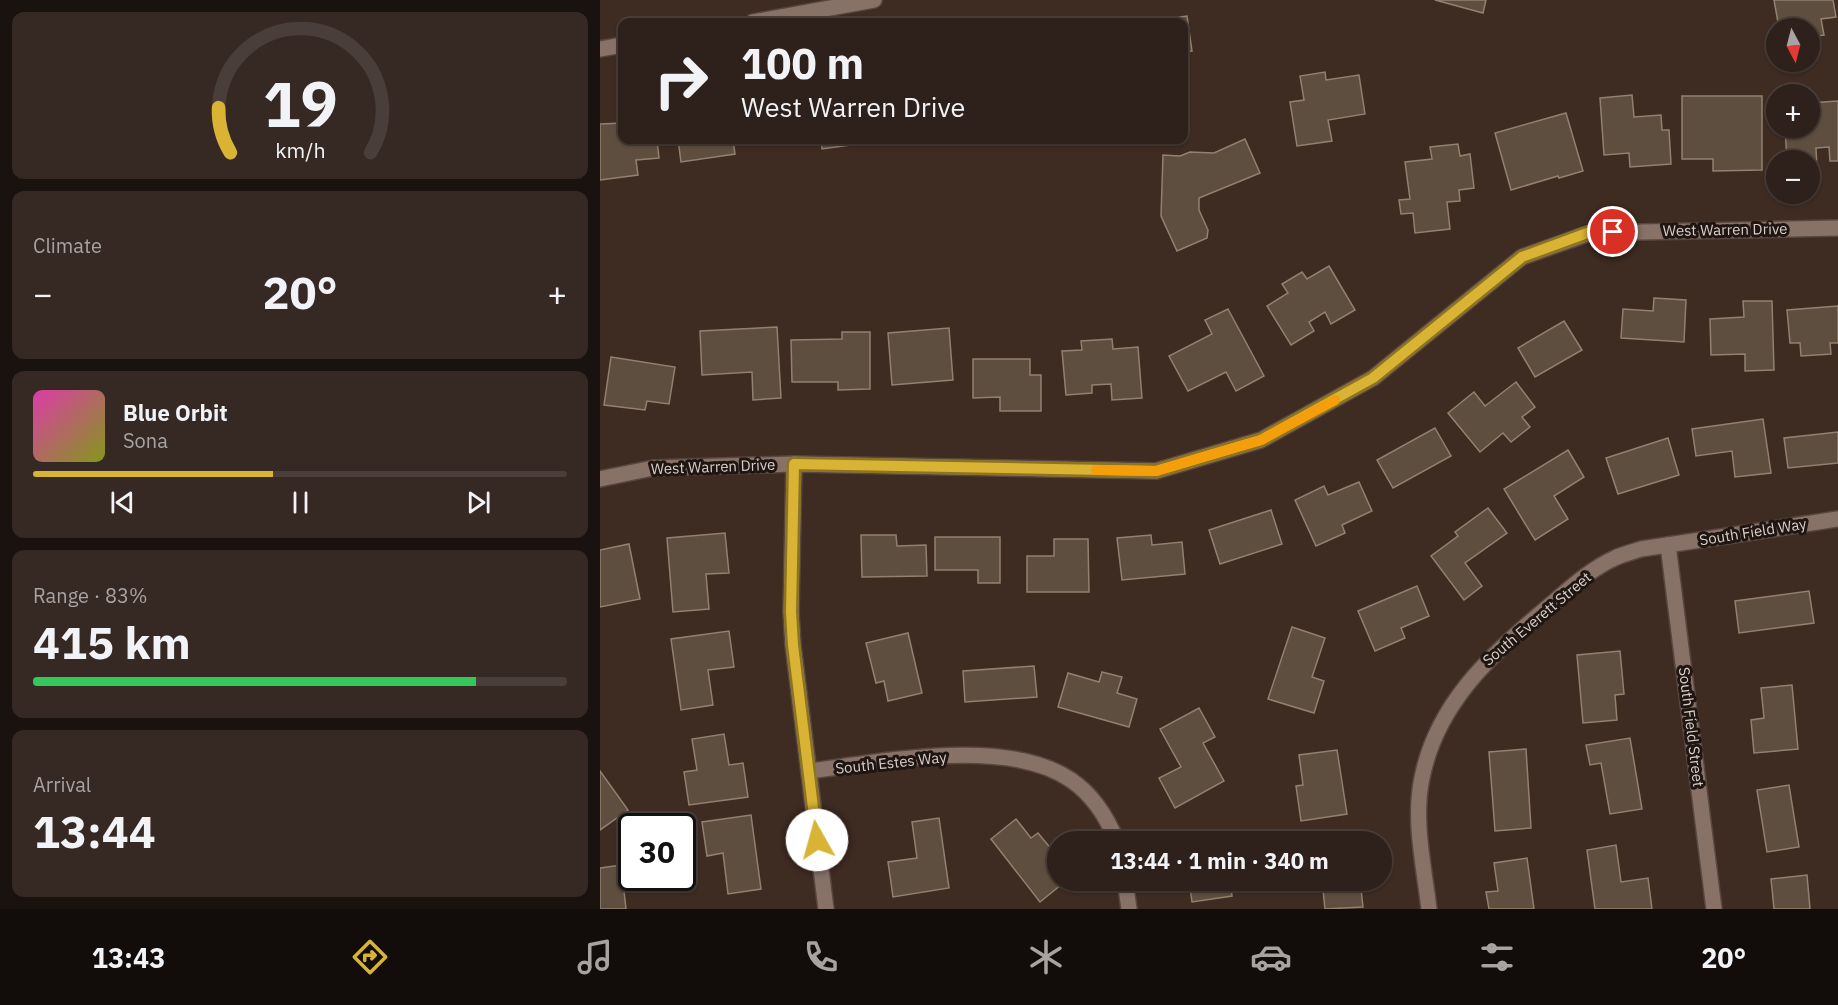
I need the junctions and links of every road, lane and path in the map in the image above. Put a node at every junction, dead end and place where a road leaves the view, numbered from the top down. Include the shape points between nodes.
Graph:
1 (874, 0) edge
2 (775, 18) edge
3 (618, 46) edge
4 (600, 49) edge
5 (1838, 228) edge
6 (794, 464) junction
7 (600, 479) edge
8 (1838, 519) edge
9 (1668, 545) junction
10 (809, 771) junction
11 (1112, 831) edge
12 (1127, 891) edge
13 (826, 909) edge
14 (1129, 909) edge
15 (1429, 909) edge
16 (1714, 909) edge

1 - 2 street
3 - 4 street
5 - 6 street, West Warren Drive via 1590,232 1522,257 1373,378 1271,435 1156,471
6 - 7 street, West Warren Drive via 653,468
6 - 10 street via 792,634
8 - 9 street, South Field Way
9 - 15 street, South Everett Street via 1614,558 1586,575 1501,646 1458,695 1429,750 1421,779 1420,834
9 - 16 street, South Field Street
10 - 11 street, South Estes Way via 931,756 1019,759 1071,780 1090,797
10 - 13 street
12 - 14 street

